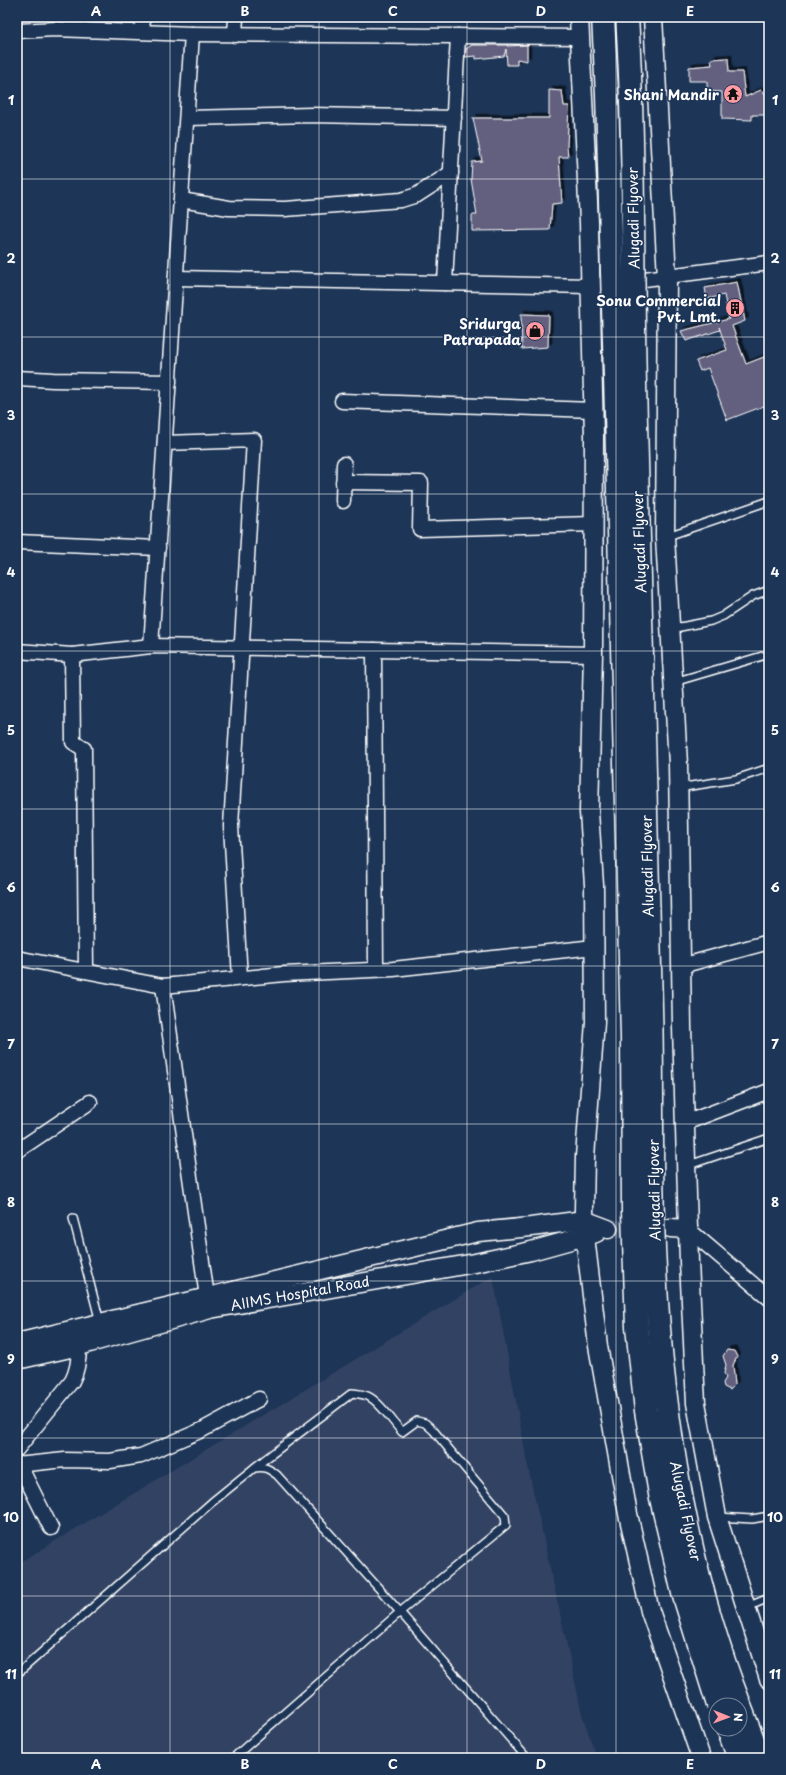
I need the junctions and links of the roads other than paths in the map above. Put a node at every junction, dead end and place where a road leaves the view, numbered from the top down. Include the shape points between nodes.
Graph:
1 (144, 17) edge
2 (236, 17) edge
3 (579, 17) edge
4 (603, 17) edge
5 (627, 17) edge
6 (653, 17) edge
7 (55, 23) edge
8 (17, 31) edge
9 (142, 31) junction
10 (192, 34) junction
11 (234, 35) junction
12 (458, 36) junction
13 (580, 37) junction
14 (187, 118) junction
15 (454, 118) junction
16 (451, 172) junction
17 (181, 200) junction
18 (769, 263) edge
19 (667, 276) junction
20 (176, 278) junction
21 (445, 283) junction
22 (590, 286) junction
23 (17, 378) edge
24 (169, 382) junction
25 (342, 402) dead end
26 (593, 410) junction
27 (165, 443) junction
28 (344, 464) dead end
29 (343, 482) junction
30 (769, 501) edge
31 (343, 502) dead end
32 (594, 524) junction
33 (665, 537) junction
34 (17, 542) edge
35 (158, 548) junction
36 (769, 590) edge
37 (670, 629) junction
38 (151, 646) junction
39 (242, 648) junction
40 (374, 650) junction
41 (17, 651) edge
42 (593, 654) junction
43 (769, 654) edge
44 (72, 656) junction
45 (674, 682) junction
46 (769, 768) edge
47 (678, 788) junction
48 (769, 942) edge
49 (594, 947) junction
50 (17, 958) edge
51 (681, 966) junction
52 (376, 969) junction
53 (86, 971) junction
54 (240, 978) junction
55 (163, 986) junction
56 (769, 1090) edge
57 (90, 1102) dead end
58 (685, 1123) junction
59 (769, 1138) edge
60 (17, 1151) edge
61 (686, 1166) junction
62 (73, 1218) dead end
63 (584, 1220) junction
64 (679, 1229) junction
65 (585, 1237) junction
66 (207, 1297) junction
67 (769, 1298) edge
68 (100, 1329) junction
69 (17, 1344) edge
70 (79, 1346) junction
71 (17, 1360) edge
72 (259, 1399) dead end
73 (17, 1449) edge
74 (18, 1464) edge
75 (254, 1468) junction
76 (769, 1516) edge
77 (717, 1517) junction
78 (51, 1528) dead end
79 (769, 1598) edge
80 (745, 1607) junction
81 (400, 1612) junction
82 (17, 1674) edge
83 (769, 1679) edge
84 (716, 1697) edge
85 (737, 1697) edge
86 (748, 1726) edge
87 (731, 1737) edge
88 (233, 1758) edge
89 (527, 1758) edge
90 (701, 1758) edge
91 (740, 1758) edge
92 (760, 1758) edge

1 - 9 street
2 - 11 street
3 - 13 street
4 - 84 highway, Alugadi Flyover, bridge via 616,405 637,1326 646,1411 660,1494 683,1593
5 - 85 highway, Alugadi Flyover, bridge via 632,90 634,379 652,1034 653,1221 659,1332 666,1410 680,1492 702,1586
6 - 19 street
7 - 8 street
7 - 9 street
9 - 10 street
10 - 11 street
10 - 14 street
11 - 12 street
12 - 13 street
12 - 15 street
13 - 22 street
14 - 15 street
14 - 17 street
15 - 16 street
16 - 17 street via 417,195 401,200 285,209 229,208
16 - 21 street
17 - 20 street
18 - 19 street
19 - 22 street
19 - 33 street
20 - 21 street
20 - 24 street
21 - 22 street
22 - 26 street
23 - 24 street
24 - 27 street
25 - 26 street
26 - 32 street
27 - 35 street
27 - 39 street via 254,440
28 - 29 street
29 - 31 street
29 - 32 street via 421,483 420,529
30 - 33 lane
32 - 42 street
33 - 37 street
34 - 35 street
35 - 38 street
36 - 37 lane via 753,596 711,621
37 - 45 street
38 - 39 street
38 - 44 street
39 - 40 street
39 - 54 street via 231,826
40 - 42 street
40 - 52 street
41 - 44 street
42 - 49 street via 589,812 594,886
43 - 45 lane
44 - 53 street via 73,742 84,749
45 - 47 street
46 - 47 lane via 736,779
47 - 51 street
48 - 51 street
49 - 52 street
49 - 63 street via 595,1022 585,1157
50 - 53 street
51 - 58 street
52 - 54 street
53 - 55 street
54 - 55 street
55 - 66 street
56 - 58 street
57 - 60 street
58 - 61 street
59 - 61 lane
61 - 64 street
62 - 68 lane
63 - 65 street, AIIMS Hospital Road via 608,1229
63 - 66 street, AIIMS Hospital Road via 478,1232
64 - 67 street
64 - 77 street via 696,1403
65 - 68 street, AIIMS Hospital Road via 475,1263
65 - 90 street via 598,1346 628,1514 650,1611
66 - 68 street, AIIMS Hospital Road
68 - 69 street, AIIMS Hospital Road
68 - 70 street, AIIMS Hospital Road
70 - 71 street, AIIMS Hospital Road
70 - 73 street via 78,1368 72,1382
72 - 74 street via 202,1430 141,1456 110,1461 65,1460
74 - 78 street
75 - 81 lane via 262,1466 277,1475
75 - 81 lane via 352,1393 371,1397 402,1432 417,1421 425,1423 433,1430 505,1516 506,1525
75 - 82 lane
76 - 77 lane via 752,1519
77 - 80 street
79 - 80 lane
80 - 83 street
81 - 88 lane
81 - 89 lane
86 - 92 highway, Alugadi Flyover
87 - 91 highway

